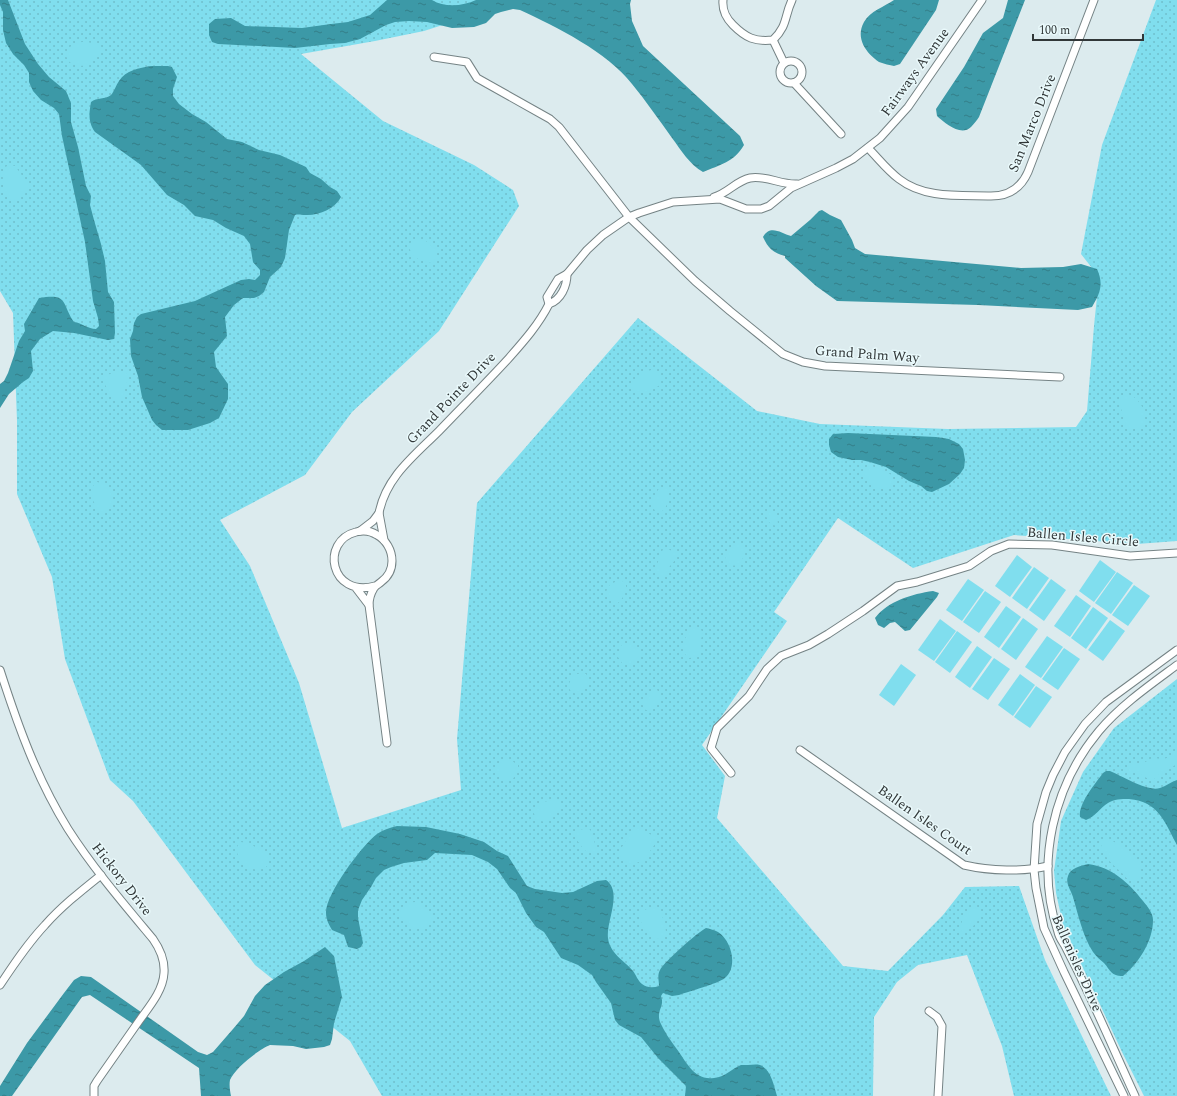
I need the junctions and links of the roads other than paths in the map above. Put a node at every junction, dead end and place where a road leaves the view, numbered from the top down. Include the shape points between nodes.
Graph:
1 (723, 0) edge
2 (792, 0) edge
3 (982, 0) edge
4 (1094, 0) edge
5 (773, 40) junction
6 (434, 57) dead end
7 (784, 63) junction
8 (794, 83) junction
9 (841, 134) dead end
10 (868, 148) junction
11 (797, 184) junction
12 (706, 199) junction
13 (629, 217) junction
14 (1060, 377) dead end
15 (379, 513) junction
16 (359, 531) junction
17 (384, 540) junction
18 (1177, 553) edge
19 (375, 586) junction
20 (356, 588) junction
21 (369, 605) junction
22 (1177, 650) edge
23 (1177, 665) edge
24 (0, 670) edge
25 (387, 743) dead end
26 (800, 750) dead end
27 (731, 773) dead end
28 (1048, 866) junction
29 (1034, 870) junction
30 (101, 875) junction
31 (0, 985) edge
32 (929, 1012) dead end
33 (94, 1096) edge
34 (938, 1096) edge
35 (1124, 1096) edge
36 (1135, 1096) edge

1 - 5 street via 722,7 727,19 742,34 756,40
2 - 5 street via 785,25
3 - 10 street, Fairways Avenue via 908,107
4 - 10 street, San Marco Drive via 1028,172 1014,190 999,196 933,194 921,191 899,179
5 - 7 street
6 - 13 street, Grand Palm Way via 467,62 477,78 550,119 560,128
7 - 8 street via 780,69 781,77 786,82
7 - 8 street via 794,61 802,68 800,78
8 - 9 street
10 - 11 street, Fairways Avenue via 836,168
11 - 12 street, Fairways Avenue via 749,178 740,181 719,196
11 - 12 street, Fairways Avenue via 769,206 761,209 746,209 720,199
12 - 13 street, Fairways Avenue via 673,202
13 - 14 street, Grand Palm Way via 724,306 774,348 793,358 825,366
13 - 15 street, Grand Pointe Drive via 587,250 567,274 567,284 556,302 549,304 525,340 396,474 384,495
15 - 16 street, Grand Pointe Drive
15 - 17 street, Grand Pointe Drive
16 - 17 street via 373,533
16 - 20 street, Grand Pointe Drive via 342,540 334,557 339,576 344,582
17 - 19 street, Grand Pointe Drive via 392,562 387,576
18 - 27 street, Ballen Isles Circle via 1130,556 1052,544 1009,544 991,551 969,566 897,586 828,634 809,646 781,656 766,669 749,696 717,728 711,748
19 - 20 street
19 - 21 street, Grand Pointe Drive
20 - 21 street, Grand Pointe Drive
21 - 25 street, Grand Pointe Drive
22 - 29 street, Ballenisles Drive via 1106,702 1085,724 1065,752 1046,792 1037,824
23 - 28 street, Ballenisles Drive via 1137,695 1108,722 1079,759 1066,781 1058,805 1051,830
24 - 30 street, Hickory Drive via 17,723 38,774 68,828
26 - 29 street, Ballen Isles Court via 964,865
28 - 29 street, Ballen Isles Court
28 - 36 street, Ballenisles Drive via 1050,894 1058,934 1082,979
29 - 35 street, Ballenisles Drive via 1041,913 1049,939
30 - 31 street via 44,926
30 - 33 street, Hickory Drive via 160,948 164,973 157,994 94,1086
32 - 34 street via 938,1017 942,1026

